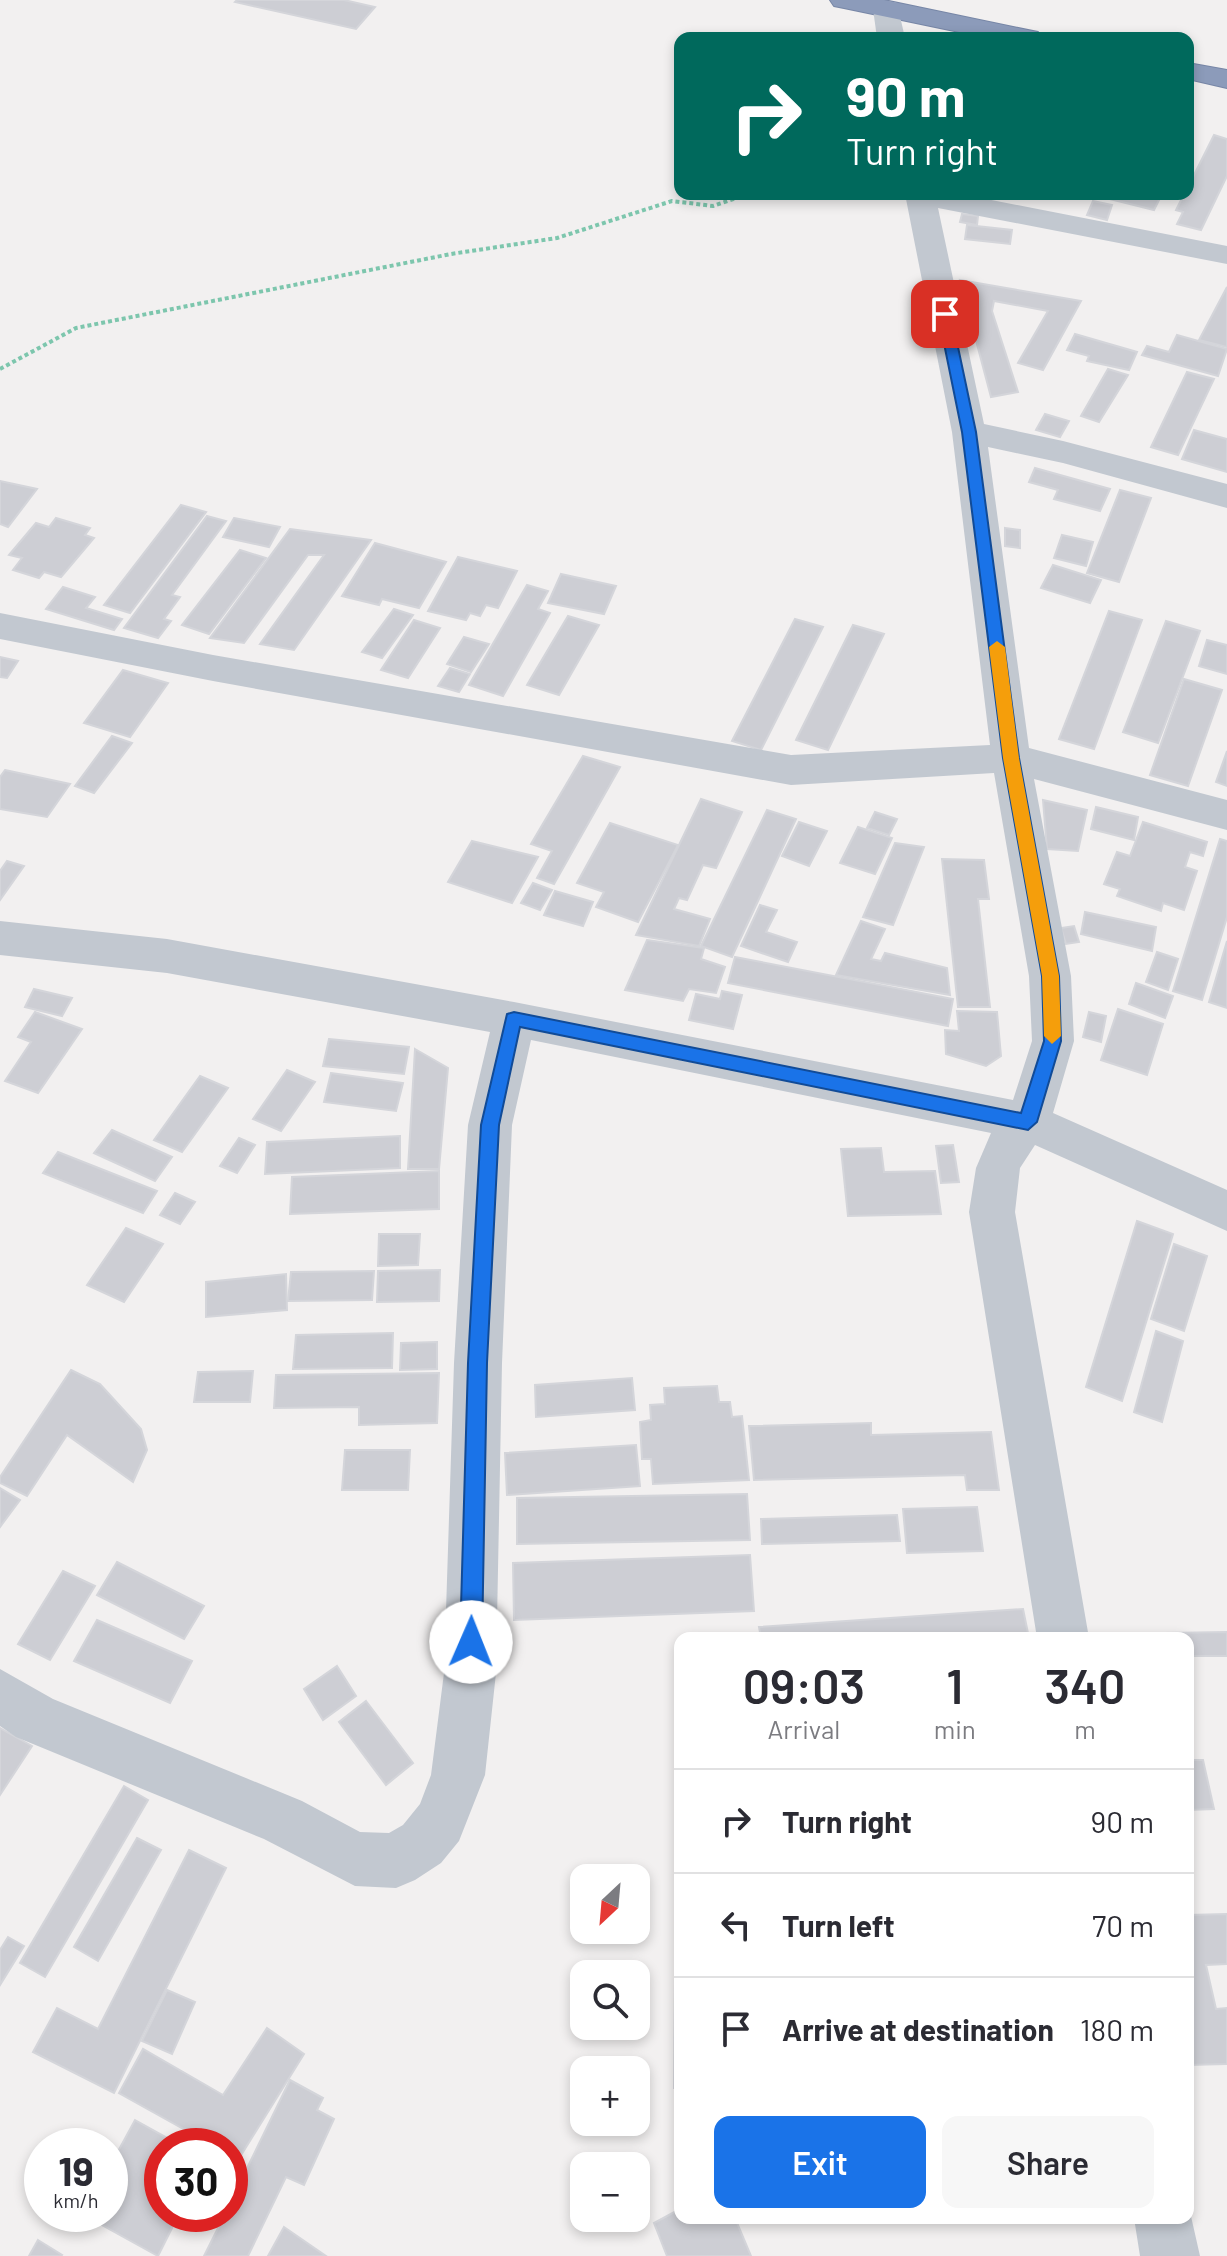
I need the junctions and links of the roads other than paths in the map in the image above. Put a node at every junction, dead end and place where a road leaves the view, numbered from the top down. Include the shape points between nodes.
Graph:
1 (844, 0) edge
2 (887, 9) junction
3 (890, 32) edge
4 (999, 32) edge
5 (1194, 72) edge
6 (1227, 79) edge
7 (921, 200) edge
8 (946, 200) edge
9 (1227, 255) edge
10 (969, 432) junction
11 (1227, 496) edge
12 (0, 626) edge
13 (1011, 758) junction
14 (1227, 815) edge
15 (0, 938) edge
16 (514, 1019) junction
17 (1028, 1122) junction
18 (1227, 1211) edge
19 (1062, 1632) edge
20 (0, 1695) edge
21 (1165, 2224) edge
22 (1170, 2256) edge

1 - 2 highway
2 - 3 street
2 - 4 highway
5 - 6 highway
7 - 10 street
8 - 9 street
10 - 11 street
10 - 13 street
12 - 13 street via 791,770
13 - 14 street
13 - 17 street via 1050,976 1053,1041
15 - 16 street via 167,956
16 - 17 street
16 - 20 street via 490,1125 470,1673 458,1775 440,1822 422,1844 396,1861 355,1859 283,1820 35,1718
17 - 18 street
17 - 19 street via 1006,1148 992,1212
21 - 22 street

